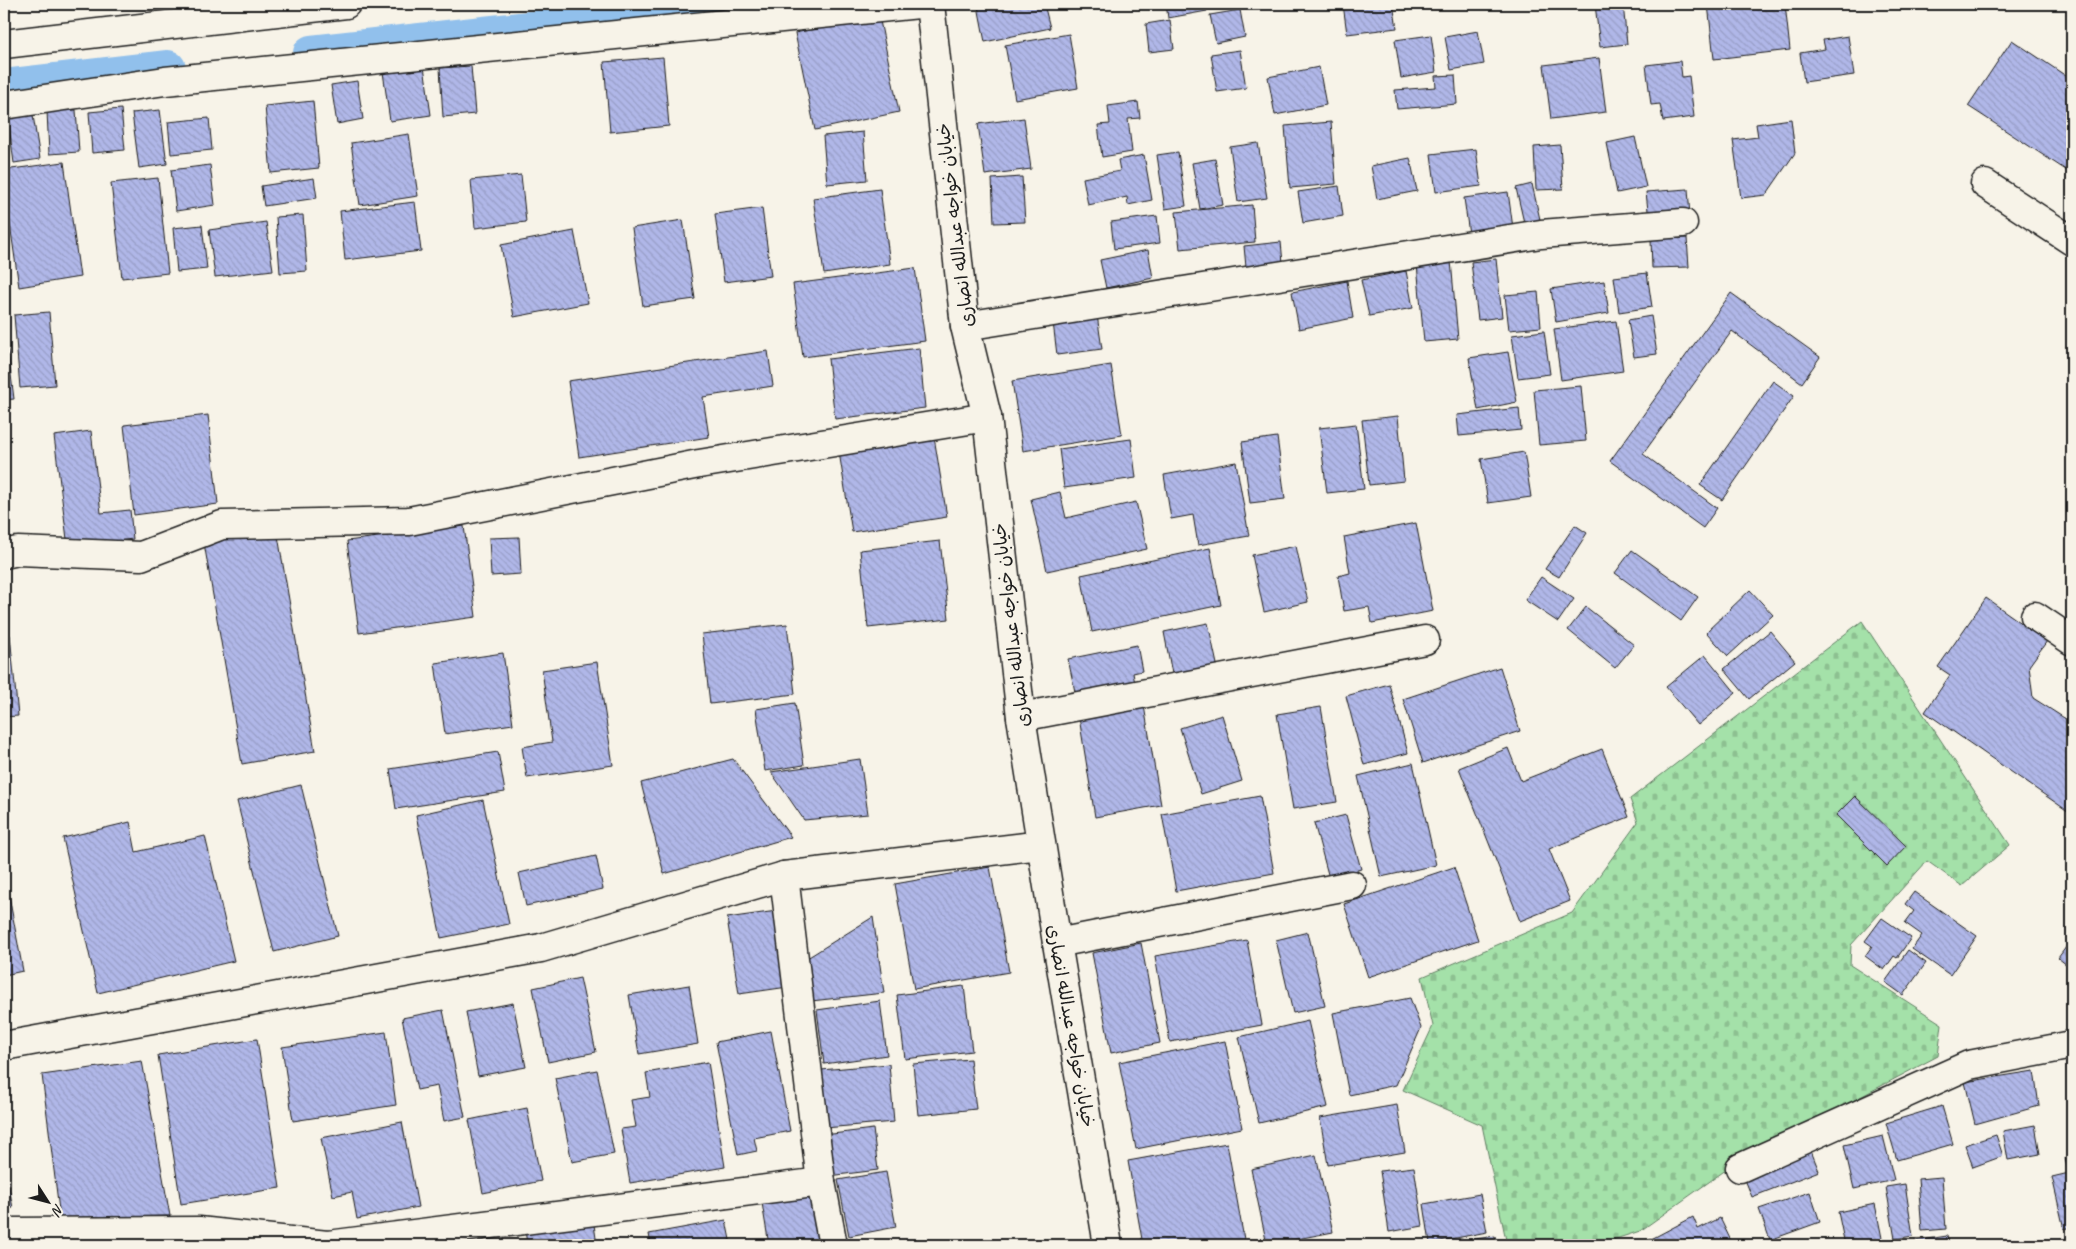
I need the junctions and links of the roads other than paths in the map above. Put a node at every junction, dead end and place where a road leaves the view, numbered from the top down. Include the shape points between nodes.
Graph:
1 (346, 4) edge
2 (919, 4) edge
3 (930, 4) edge
4 (254, 9) edge
5 (4, 44) edge
6 (4, 105) edge
7 (1985, 184) dead end
8 (1683, 223) dead end
9 (2072, 241) edge
10 (965, 326) junction
11 (987, 417) junction
12 (4, 554) edge
13 (2035, 616) dead end
14 (1425, 640) dead end
15 (2072, 641) edge
16 (1022, 717) junction
17 (1041, 845) junction
18 (784, 876) junction
19 (1352, 885) dead end
20 (1057, 944) junction
21 (2072, 1045) edge
22 (4, 1046) edge
23 (1740, 1168) dead end
24 (821, 1182) junction
25 (4, 1232) edge
26 (327, 1245) edge
27 (834, 1245) edge
28 (1108, 1245) edge

1 - 4 street
2 - 6 street via 165,81
3 - 10 street, خیابان خواجه عبدالله انصاری
4 - 5 street
7 - 9 street
8 - 10 street via 1541,234
10 - 11 street, خیابان خواجه عبدالله انصاری
11 - 12 street via 699,464 409,521 222,524 141,556 18,551
11 - 16 street, خیابان خواجه عبدالله انصاری
13 - 15 street
14 - 16 street
16 - 17 street, خیابان خواجه عبدالله انصاری
17 - 18 street
17 - 20 street, خیابان خواجه عبدالله انصاری
18 - 22 street via 541,948
18 - 24 street
19 - 20 street
20 - 28 street, خیابان خواجه عبدالله انصاری
21 - 23 street via 1969,1065
24 - 26 street
24 - 27 street
25 - 26 street via 199,1231

